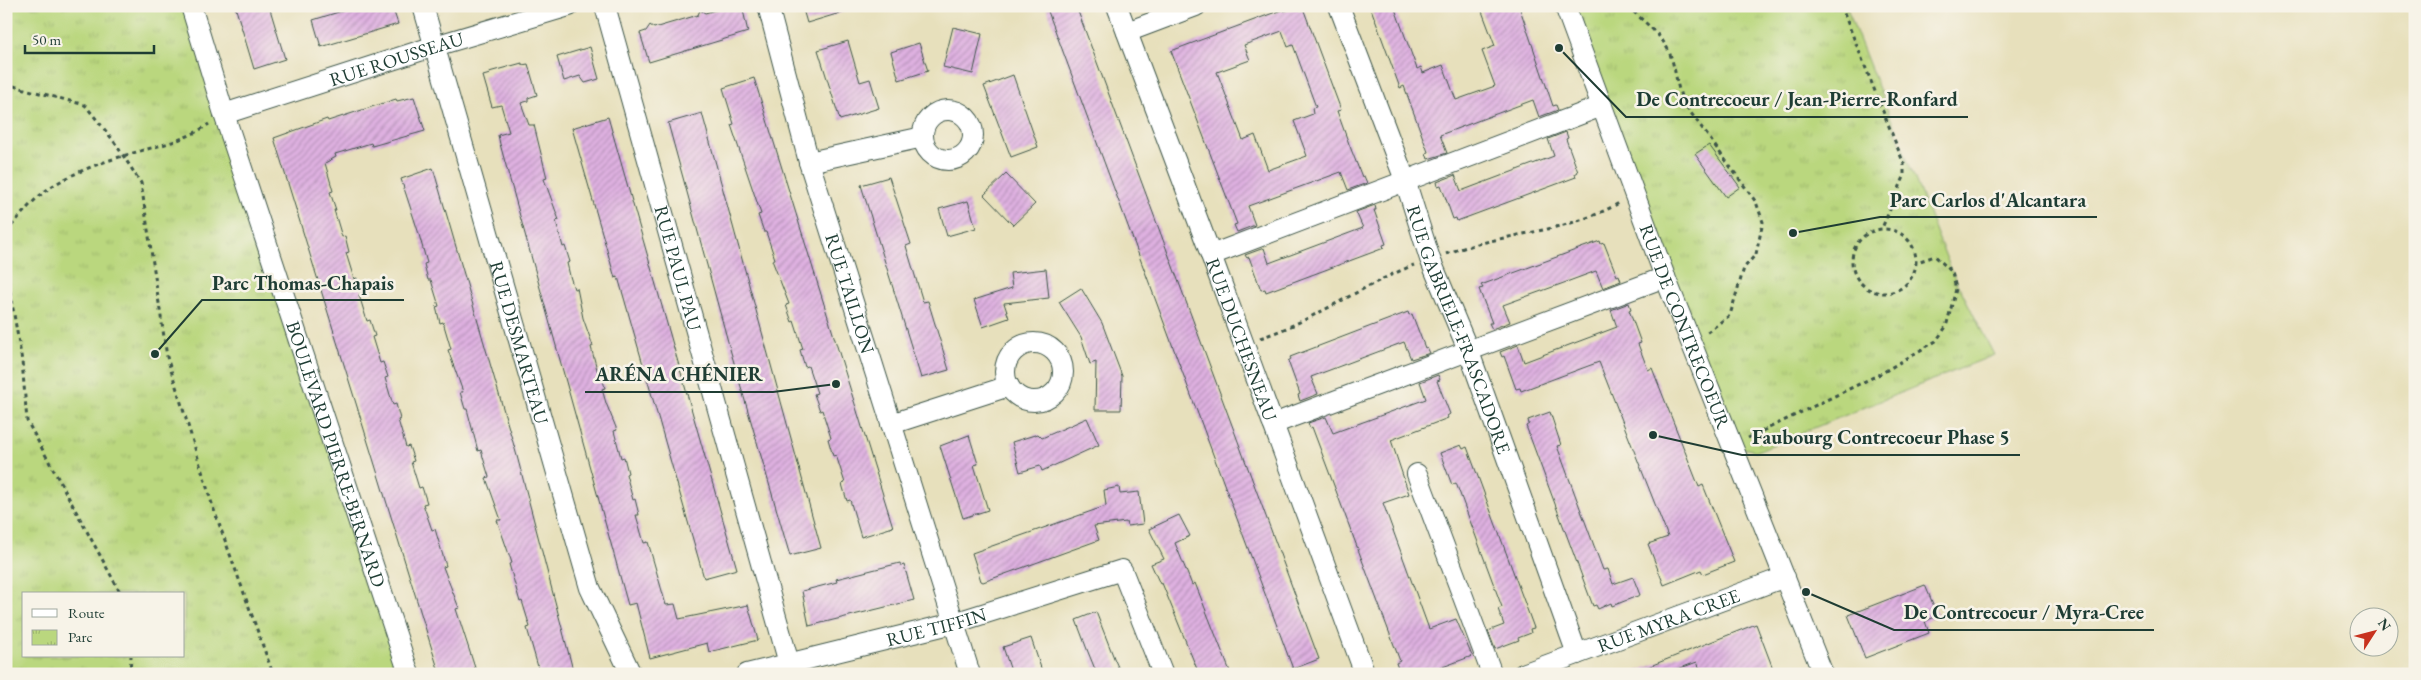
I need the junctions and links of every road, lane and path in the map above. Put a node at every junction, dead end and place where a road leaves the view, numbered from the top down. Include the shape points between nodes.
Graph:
1 (191, 6) edge
2 (423, 6) edge
3 (569, 6) edge
4 (606, 6) edge
5 (768, 6) edge
6 (1117, 6) edge
7 (1196, 6) edge
8 (1339, 6) edge
9 (1565, 6) edge
10 (1628, 6) edge
11 (1842, 6) edge
12 (1127, 32) junction
13 (435, 46) junction
14 (6, 84) edge
15 (1602, 106) junction
16 (224, 114) junction
17 (923, 137) dead end
18 (124, 155) junction
19 (809, 162) junction
20 (1405, 180) junction
21 (1882, 228) junction
22 (6, 232) edge
23 (1212, 255) junction
24 (1917, 262) junction
25 (6, 268) edge
26 (1665, 277) junction
27 (1691, 344) junction
28 (1469, 352) junction
29 (1009, 386) dead end
30 (892, 424) junction
31 (1272, 424) junction
32 (1732, 446) junction
33 (1416, 474) dead end
34 (1785, 577) junction
35 (120, 592) edge
36 (954, 623) junction
37 (1577, 654) junction
38 (130, 658) edge
39 (790, 669) edge
40 (130, 674) edge
41 (273, 674) edge
42 (409, 674) edge
43 (631, 674) edge
44 (747, 674) edge
45 (970, 674) edge
46 (1162, 674) edge
47 (1365, 674) edge
48 (1492, 674) edge
49 (1523, 674) edge
50 (1823, 674) edge

1 - 16 street, BOULEVARD PIERRE-BERNARD
2 - 13 street, RUE DESMARTEAU
3 - 13 street, RUE ROUSSEAU
4 - 39 street, RUE PAUL PAU
5 - 19 street, RUE TAILLON
6 - 12 street, RUE DUCHESNEAU
7 - 12 street
8 - 20 street, RUE GABRIELE-FRASCADORE
9 - 15 street, RUE DE CONTRECOEUR
10 - 27 path via 1664,42 1683,102 1756,202 1763,222 1756,254 1744,268 1730,315
11 - 21 path via 1904,164 1904,177
12 - 23 street, RUE DUCHESNEAU
13 - 16 street, RUE ROUSSEAU
13 - 43 street, RUE DESMARTEAU via 590,588
14 - 18 path via 84,105
15 - 20 street
15 - 26 street, RUE DE CONTRECOEUR
16 - 18 path via 193,136
16 - 42 street, BOULEVARD PIERRE-BERNARD
17 - 19 street
18 - 22 path via 86,169 44,192
18 - 41 path via 142,183 167,357 214,507
19 - 30 street, RUE TAILLON
20 - 23 street
20 - 28 street, RUE GABRIELE-FRASCADORE via 1430,259
21 - 24 path via 1903,234 1916,252
21 - 24 path via 1863,236 1853,254 1854,270 1862,284 1870,290 1891,292 1909,282
23 - 31 street, RUE DUCHESNEAU
24 - 32 path via 1935,256 1952,272 1956,289 1946,327 1936,341 1882,373
25 - 35 path via 22,361 27,421
26 - 27 street, RUE DE CONTRECOEUR
26 - 28 street
27 - 32 street, RUE DE CONTRECOEUR
28 - 31 street
28 - 37 street, RUE GABRIELE-FRASCADORE
29 - 30 street
30 - 36 street, RUE TAILLON
31 - 47 street, RUE DUCHESNEAU
32 - 34 street, RUE DE CONTRECOEUR
33 - 48 street
34 - 37 street, RUE MYRA CREE
34 - 50 street, RUE DE CONTRECOEUR
36 - 39 street, RUE TIFFIN
36 - 45 street, RUE TAILLON
36 - 46 street, RUE TIFFIN via 1122,570
37 - 49 street, RUE MYRA CREE
38 - 40 path
39 - 44 street, RUE TIFFIN

